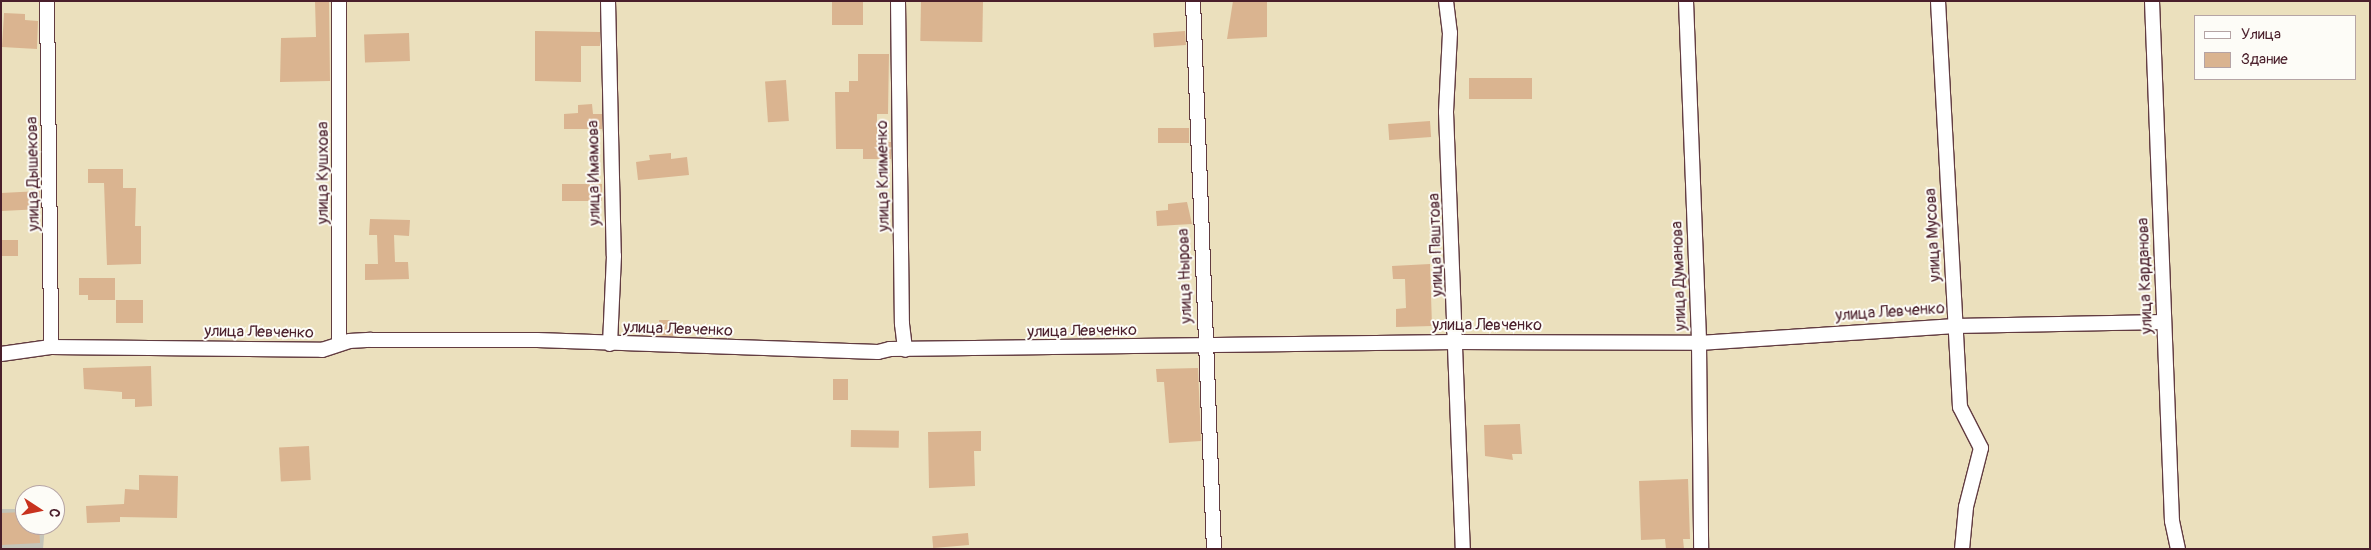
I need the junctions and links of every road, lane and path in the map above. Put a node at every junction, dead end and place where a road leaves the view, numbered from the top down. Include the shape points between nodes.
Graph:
1 (47, 1) edge
2 (339, 1) edge
3 (608, 1) edge
4 (898, 1) edge
5 (1193, 1) edge
6 (1446, 1) edge
7 (1686, 1) edge
8 (1938, 1) edge
9 (2152, 1) edge
10 (2164, 322) junction
11 (1955, 326) junction
12 (1456, 342) junction
13 (1699, 343) junction
14 (339, 344) junction
15 (610, 344) junction
16 (51, 347) junction
17 (1205, 348) junction
18 (905, 350) junction
19 (1, 354) edge
20 (1214, 549) edge
21 (1463, 549) edge
22 (1701, 549) edge
23 (1962, 549) edge
24 (2178, 549) edge

1 - 16 street, улица Дышекова
2 - 14 street, улица Кушхова
3 - 15 street, улица Имамова via 614,256
4 - 18 street, улица Клименко
5 - 17 street, улица Нырова
6 - 12 street, улица Паштова via 1450,33 1446,112
7 - 13 street, улица Думанова
8 - 11 street, улица Мусова
9 - 10 street, улица Карданова
10 - 11 street, улица Левченко
10 - 24 street, улица Карданова via 2172,521
11 - 13 street, улица Левченко
11 - 23 street, улица Мусова via 1960,407 1981,448 1966,508
12 - 13 street, улица Левченко
12 - 17 street, улица Левченко
12 - 21 street, улица Паштова
13 - 22 street, улица Думанова
14 - 15 street, улица Левченко via 349,341 537,340
14 - 16 street, улица Левченко via 322,350
15 - 18 street, улица Левченко
16 - 19 street, улица Левченко
17 - 18 street, улица Левченко
17 - 20 street, улица Нырова

